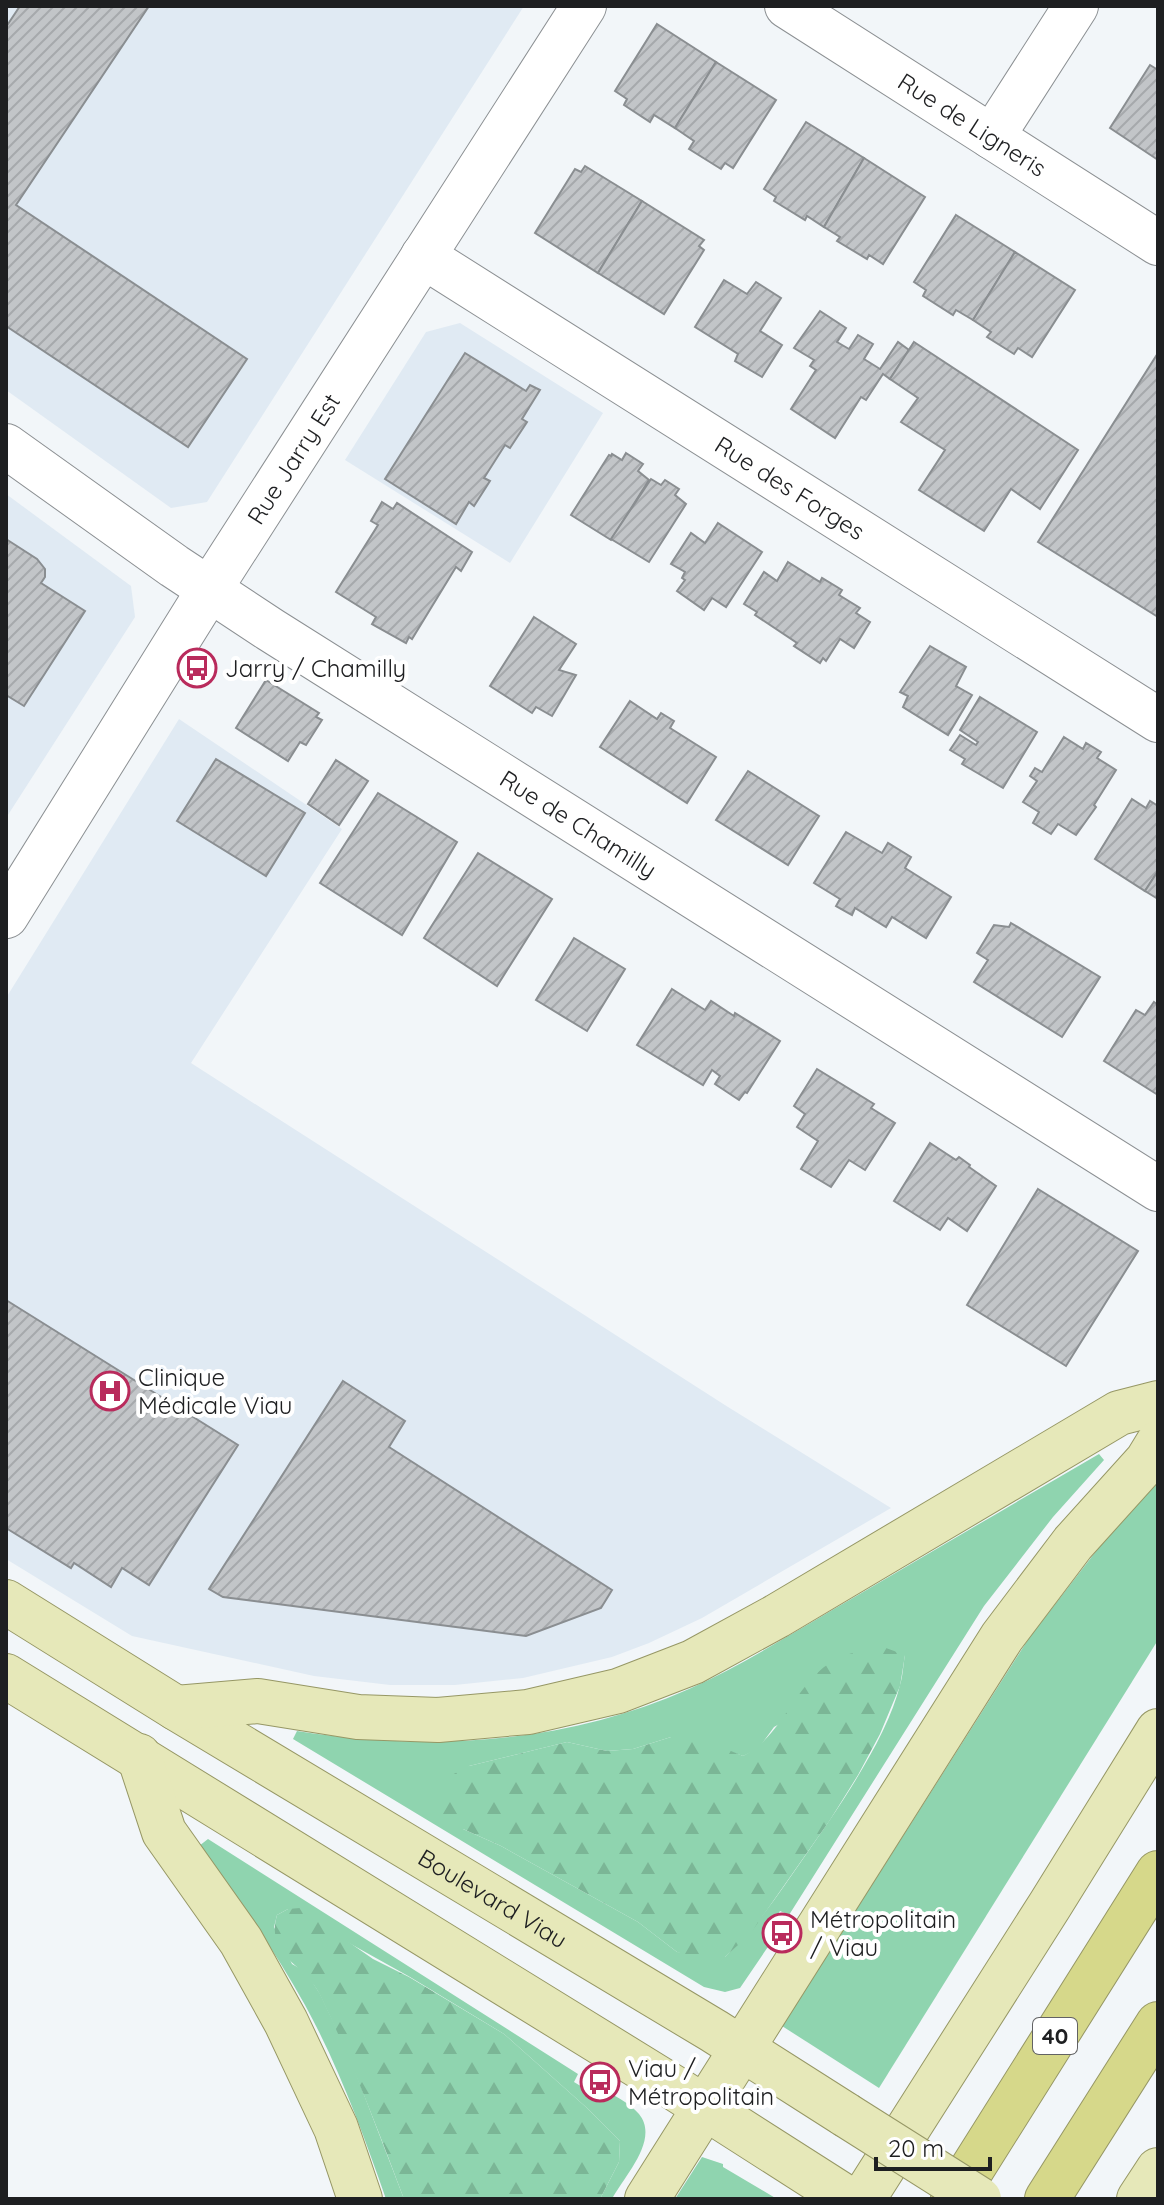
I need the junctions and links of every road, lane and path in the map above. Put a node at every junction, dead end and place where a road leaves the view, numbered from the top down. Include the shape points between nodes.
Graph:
1 (584, 6) edge
2 (787, 6) edge
3 (1076, 6) edge
4 (992, 137) junction
5 (1158, 243) edge
6 (423, 256) junction
7 (6, 446) edge
8 (209, 590) junction
9 (1158, 720) edge
10 (6, 916) edge
11 (1158, 1189) edge
12 (1158, 1403) edge
13 (1158, 1443) edge
14 (6, 1602) edge
15 (6, 1676) edge
16 (176, 1708) junction
17 (1158, 1731) edge
18 (139, 1756) junction
19 (1158, 1873) edge
20 (1158, 2024) edge
21 (742, 2049) junction
22 (704, 2106) junction
23 (1158, 2170) edge
24 (360, 2199) edge
25 (647, 2199) edge
26 (848, 2199) edge
27 (863, 2199) edge
28 (953, 2199) edge
29 (979, 2199) edge
30 (1047, 2199) edge
31 (1139, 2199) edge

1 - 6 street, Rue Jarry Est
2 - 4 street, Rue de Ligneris
3 - 4 street
4 - 5 street, Rue de Ligneris
6 - 8 street, Rue Jarry Est
6 - 9 street, Rue des Forges
7 - 8 street, Rue de Chamilly
8 - 10 street, Rue Jarry Est
8 - 11 street, Rue de Chamilly
12 - 16 main road via 1119,1413 693,1662 618,1691 528,1712 438,1720 358,1717 258,1701
13 - 21 main road via 1002,1637
14 - 16 main road, Boulevard Viau
15 - 18 main road
16 - 21 main road, Boulevard Viau
17 - 27 main road
18 - 22 main road
18 - 24 main road via 164,1832 241,1941 286,2022 336,2128
19 - 28 highway, 40
20 - 30 highway
21 - 22 main road
21 - 29 main road, Boulevard Viau, bridge
22 - 25 main road
22 - 26 main road
23 - 31 main road

